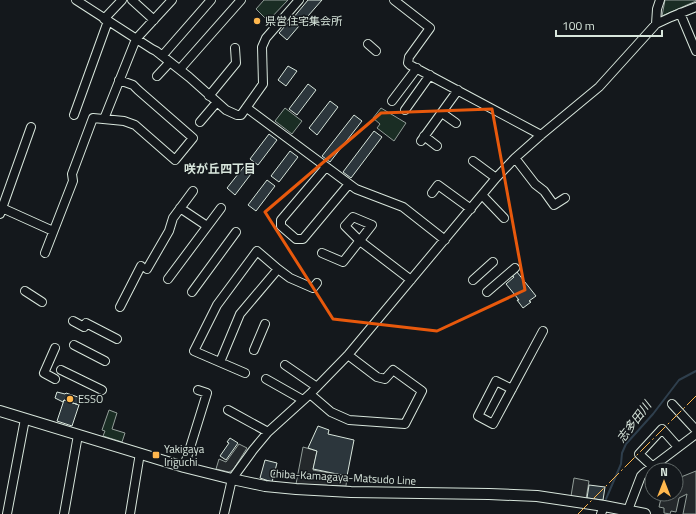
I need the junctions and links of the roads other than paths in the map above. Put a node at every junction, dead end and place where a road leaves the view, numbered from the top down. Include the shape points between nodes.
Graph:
1 (76, 0) edge
2 (122, 0) edge
3 (132, 0) edge
4 (172, 0) edge
5 (212, 0) edge
6 (241, 0) edge
7 (299, 0) edge
8 (660, 0) edge
9 (397, 1) edge
10 (696, 7) edge
11 (680, 13) junction
12 (106, 20) junction
13 (154, 20) junction
14 (656, 24) junction
15 (136, 39) junction
16 (368, 44) dead end
17 (235, 48) dead end
18 (696, 51) edge
19 (376, 52) dead end
20 (163, 56) junction
21 (170, 62) junction
22 (417, 68) junction
23 (180, 69) junction
24 (430, 75) junction
25 (157, 76) dead end
26 (119, 80) junction
27 (458, 90) junction
28 (209, 96) junction
29 (392, 101) dead end
30 (217, 102) junction
31 (247, 108) junction
32 (405, 110) dead end
33 (442, 112) junction
34 (74, 115) dead end
35 (104, 119) junction
36 (200, 122) dead end
37 (456, 123) dead end
38 (31, 127) dead end
39 (541, 135) junction
40 (437, 146) dead end
41 (515, 158) junction
42 (472, 161) dead end
43 (326, 167) junction
44 (496, 178) junction
45 (349, 184) junction
46 (193, 191) dead end
47 (432, 193) dead end
48 (482, 195) junction
49 (565, 198) dead end
50 (180, 208) junction
51 (221, 208) dead end
52 (471, 209) junction
53 (1, 211) edge
54 (504, 218) dead end
55 (207, 226) junction
56 (53, 231) junction
57 (236, 232) dead end
58 (445, 240) junction
59 (45, 252) dead end
60 (322, 253) dead end
61 (493, 262) dead end
62 (515, 268) dead end
63 (278, 269) junction
64 (168, 280) dead end
65 (410, 280) junction
66 (472, 280) dead end
67 (316, 283) dead end
68 (25, 291) dead end
69 (192, 292) dead end
70 (487, 292) dead end
71 (42, 302) dead end
72 (120, 307) dead end
73 (73, 321) dead end
74 (265, 324) dead end
75 (543, 331) dead end
76 (117, 339) dead end
77 (74, 345) dead end
78 (55, 348) dead end
79 (254, 350) dead end
80 (348, 355) junction
81 (105, 361) dead end
82 (220, 362) junction
83 (285, 365) dead end
84 (61, 370) dead end
85 (245, 373) dead end
86 (55, 379) dead end
87 (266, 379) dead end
88 (317, 387) junction
89 (512, 389) junction
90 (102, 390) dead end
91 (198, 390) dead end
92 (310, 394) junction
93 (303, 400) junction
94 (672, 404) dead end
95 (228, 410) dead end
96 (0, 411) edge
97 (25, 418) junction
98 (696, 430) edge
99 (268, 432) junction
100 (696, 434) edge
101 (78, 435) junction
102 (678, 447) junction
103 (140, 454) junction
104 (648, 462) edge
105 (657, 462) edge
106 (184, 467) junction
107 (644, 473) edge
108 (232, 479) junction
109 (603, 510) edge
110 (628, 510) junction
111 (7, 514) edge
112 (64, 514) edge
113 (130, 514) edge
114 (224, 514) edge
115 (645, 514) edge

1 - 12 street
2 - 12 street
3 - 13 street
4 - 13 street
5 - 20 street
6 - 23 street
7 - 31 street via 262,45 263,84
8 - 14 street
9 - 22 street via 430,28 408,60 410,65
10 - 11 street
11 - 14 street
11 - 18 street
12 - 15 street
12 - 34 street
13 - 15 street
14 - 39 street via 599,87
15 - 20 street
15 - 26 street
16 - 19 street
17 - 28 street via 236,63
20 - 21 street
21 - 23 street
21 - 25 street
22 - 24 street
22 - 29 street
23 - 28 street
24 - 27 street
24 - 32 street
26 - 35 street
26 - 35 street via 133,85 193,138 175,160 135,125
27 - 33 street
27 - 39 street
28 - 30 street
30 - 31 street via 236,115 241,115
30 - 36 street
31 - 43 street
33 - 37 street
33 - 40 street via 423,139
35 - 56 street via 92,120 72,174 73,181
38 - 53 street
39 - 41 street
41 - 44 street
41 - 49 street via 554,205
42 - 44 street
43 - 45 street
43 - 45 street via 281,220 281,226 296,239 303,239
44 - 48 street
45 - 58 street via 356,190 403,207
46 - 50 street
47 - 52 street via 438,185
48 - 52 street
48 - 54 street
50 - 55 street
50 - 72 street via 173,218 170,231
51 - 55 street
52 - 58 street
53 - 56 street
55 - 64 street
56 - 59 street
57 - 69 street
58 - 65 street
60 - 65 street via 343,262 360,241
61 - 66 street
62 - 70 street
63 - 67 street via 290,278 313,288
63 - 82 street via 240,314
63 - 82 street via 257,251 217,305 194,351
65 - 80 street
68 - 71 street
73 - 76 street
74 - 79 street
75 - 89 street
77 - 81 street
78 - 86 street via 44,373
80 - 88 street
80 - 92 street via 377,377 385,379 393,370 422,391 405,424 349,420 331,412
82 - 85 street
83 - 88 street
84 - 90 street
87 - 93 street
88 - 92 street
89 - 89 street via 496,381 478,416 493,424
91 - 106 street via 207,393
92 - 93 street
93 - 99 street
94 - 98 street
95 - 99 street
96 - 97 main road, Chiba-Kamagaya-Matsudo Line
97 - 101 main road, Chiba-Kamagaya-Matsudo Line
97 - 111 street
99 - 108 street
100 - 102 street
101 - 103 main road, Chiba-Kamagaya-Matsudo Line
101 - 112 street
102 - 104 street via 662,429 639,454
102 - 105 street
103 - 106 main road, Chiba-Kamagaya-Matsudo Line
103 - 113 street
106 - 108 main road, Chiba-Kamagaya-Matsudo Line
107 - 110 street
108 - 109 main road, Chiba-Kamagaya-Matsudo Line via 296,489 532,496
108 - 114 street
109 - 110 main road, Chiba-Kamagaya-Matsudo Line
110 - 115 main road, Chiba-Kamagaya-Matsudo Line

